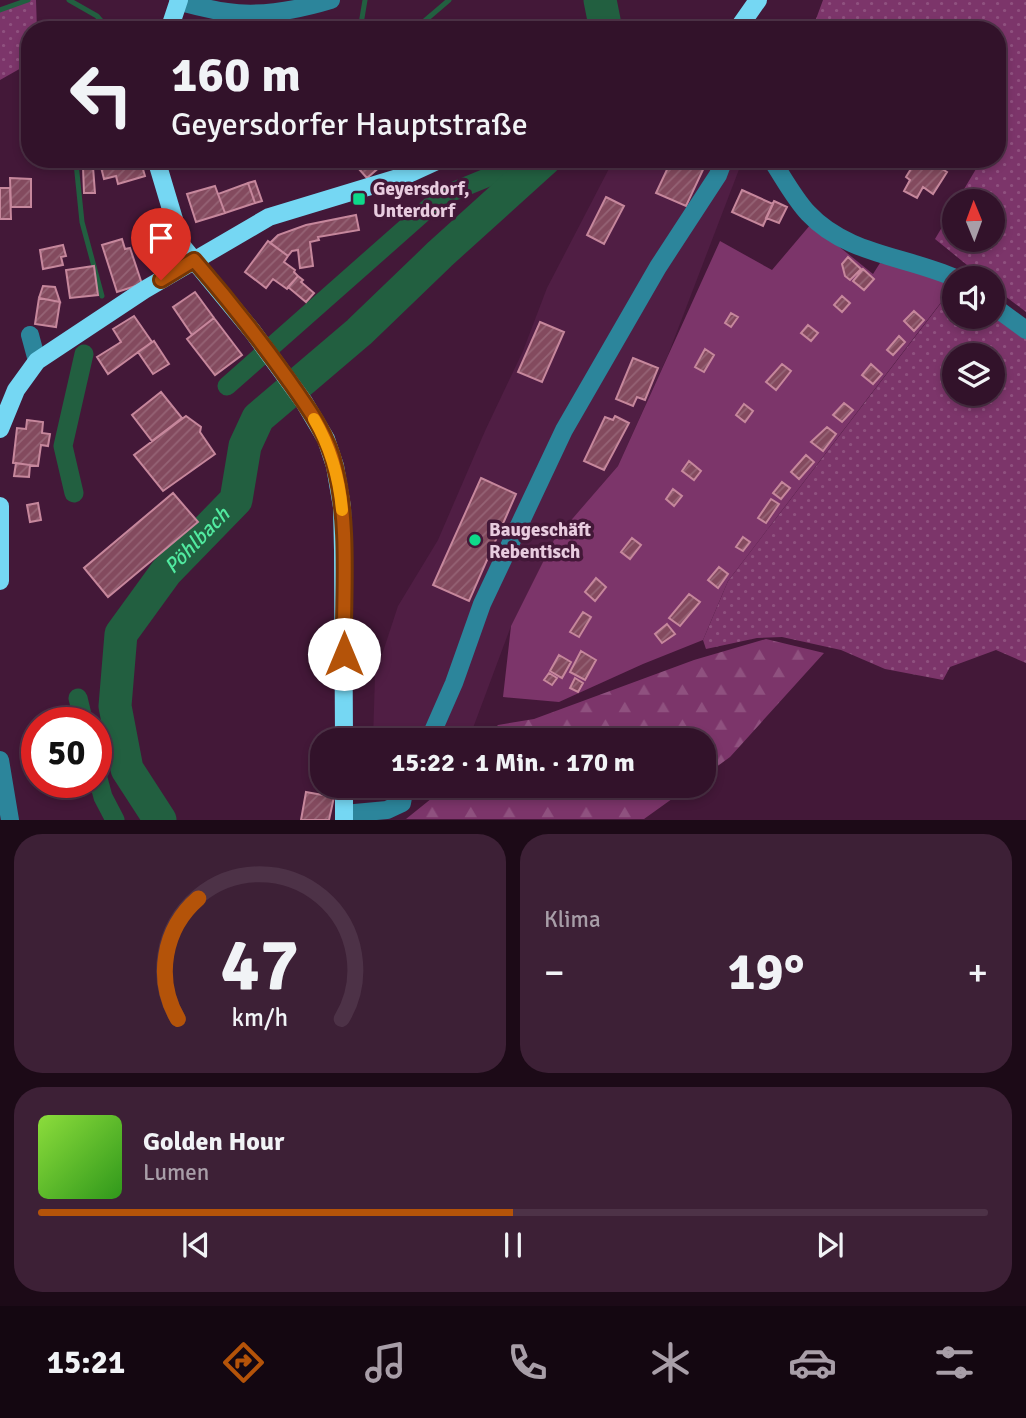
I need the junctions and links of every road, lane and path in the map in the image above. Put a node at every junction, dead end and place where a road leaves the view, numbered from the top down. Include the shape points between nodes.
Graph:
1 (331, 0) edge
2 (758, 0) edge
3 (179, 1) edge
4 (173, 21) edge
5 (743, 21) edge
6 (159, 168) edge
7 (421, 168) edge
8 (721, 168) edge
9 (777, 168) edge
10 (194, 260) junction
11 (942, 272) edge
12 (1005, 315) edge
13 (1026, 330) edge
14 (30, 335) dead end
15 (37, 361) junction
16 (0, 429) edge
17 (0, 506) edge
18 (0, 581) edge
19 (344, 728) edge
20 (434, 728) edge
21 (0, 760) edge
22 (344, 798) edge
23 (401, 798) edge
24 (344, 817) edge
25 (10, 820) edge

1 - 3 street via 300,9 250,14
2 - 5 main road
3 - 4 main road
6 - 10 main road via 183,246
7 - 10 main road via 269,218
8 - 20 street via 564,430 482,604
9 - 11 street via 807,212 835,236 877,254
10 - 15 main road
10 - 19 main road via 304,402 335,466 342,507
12 - 13 street
14 - 15 street
15 - 16 main road via 16,390
17 - 18 main road
21 - 25 street
22 - 24 main road
23 - 24 street via 387,810

